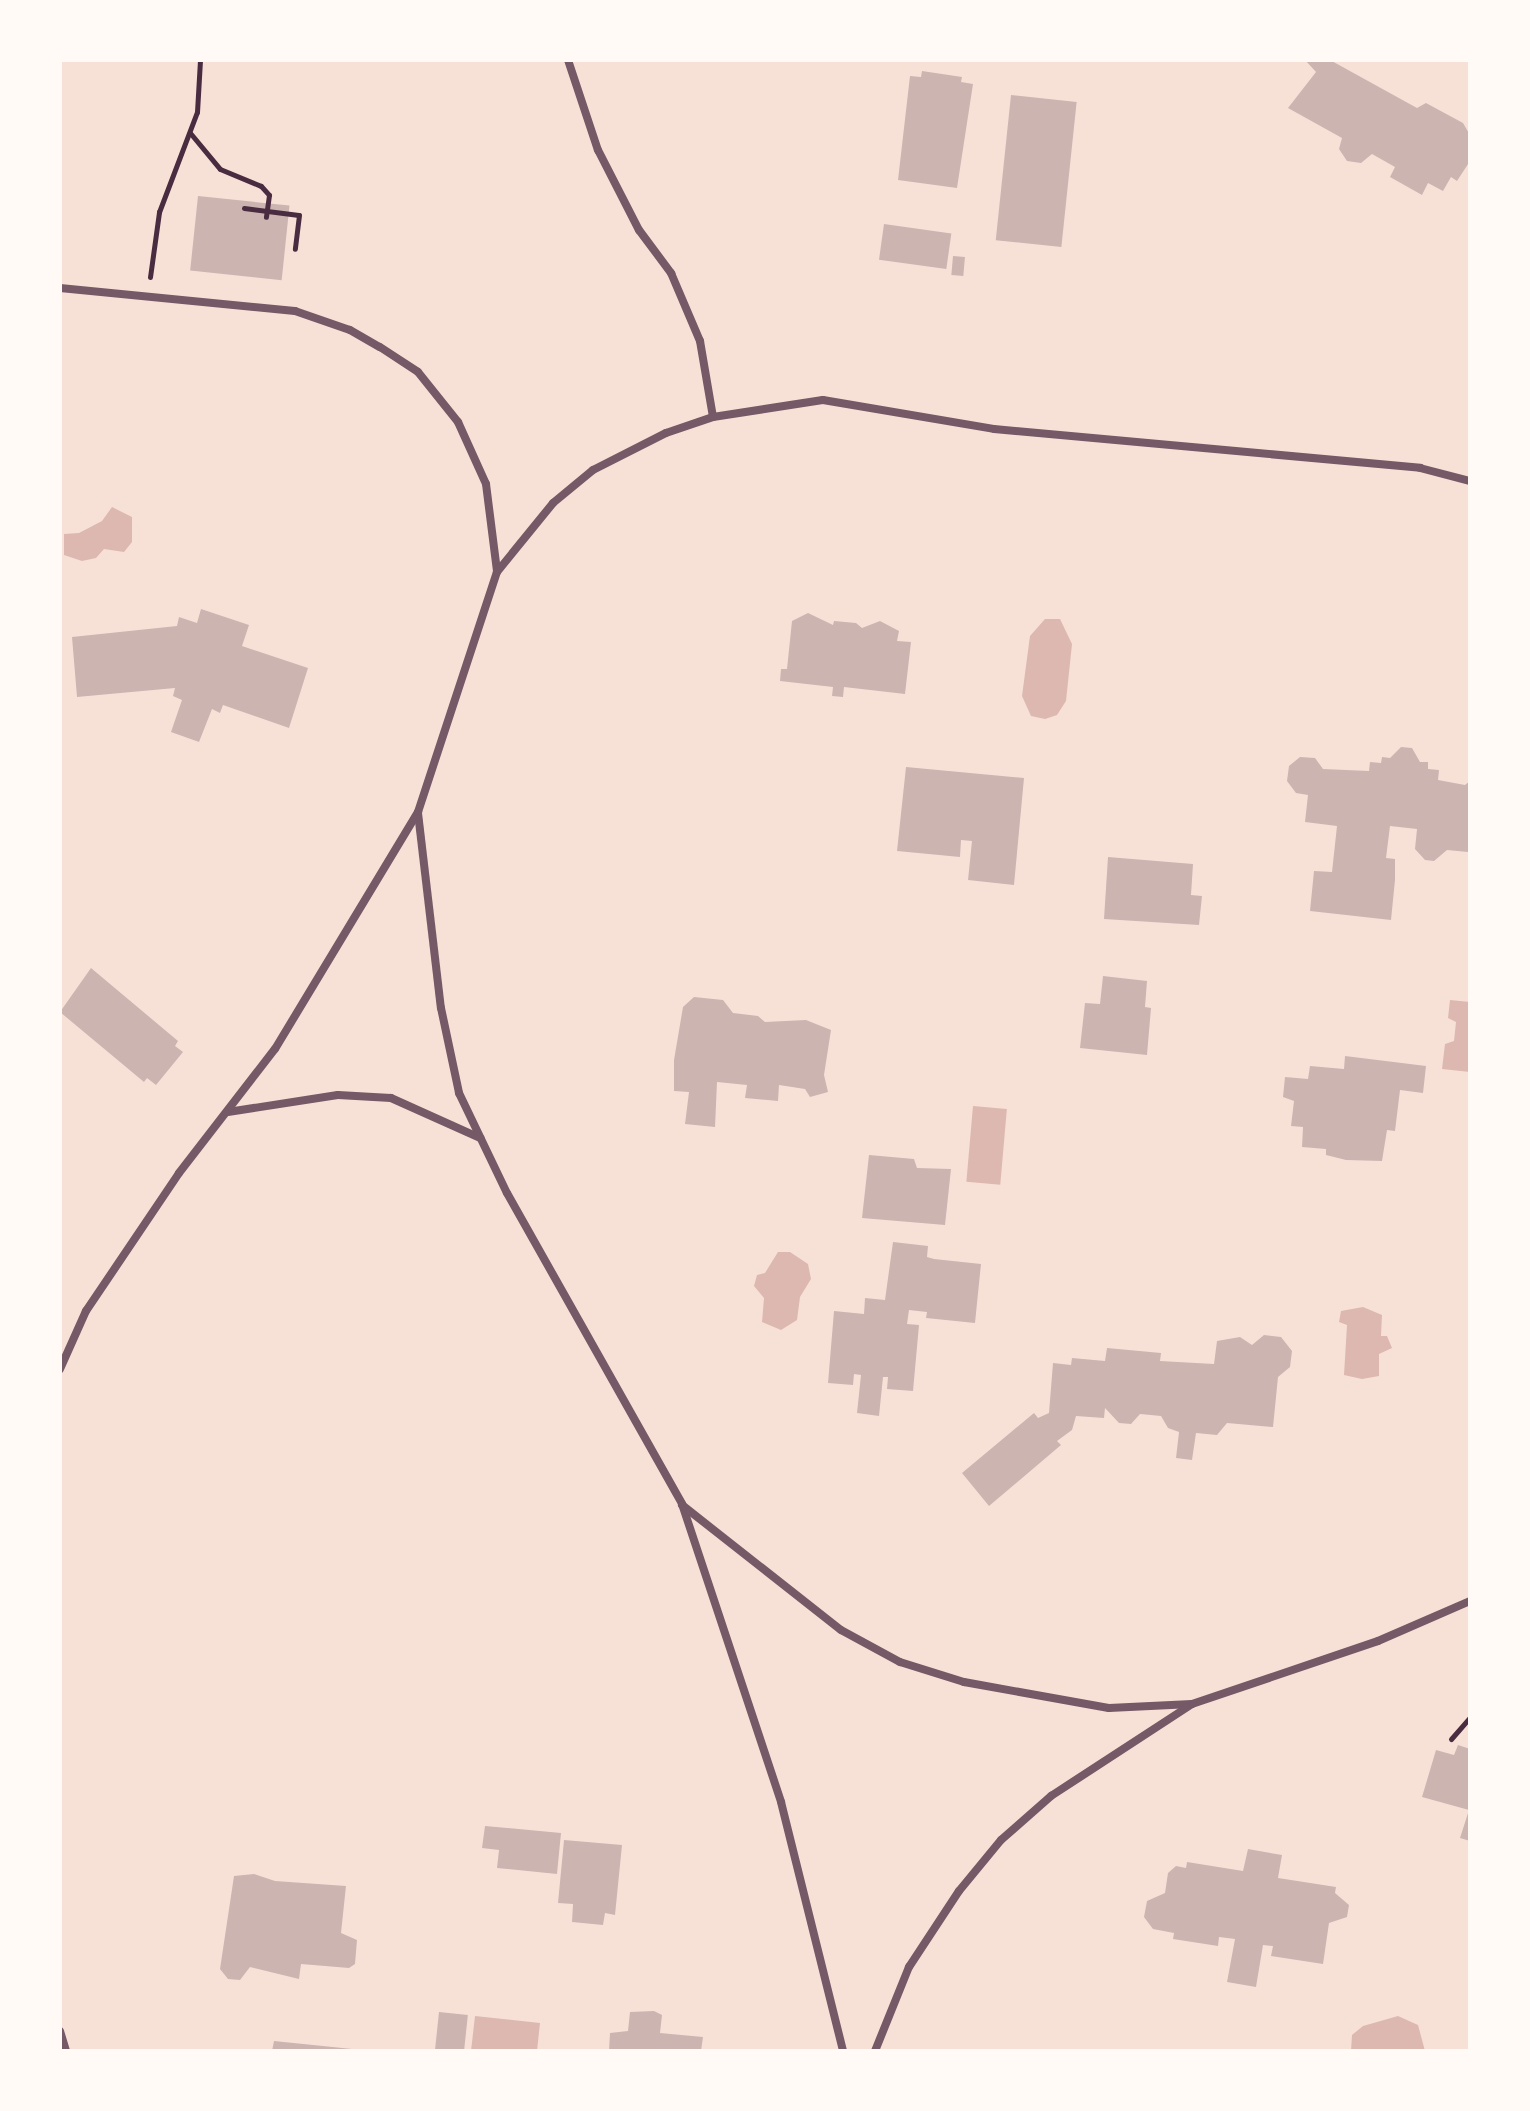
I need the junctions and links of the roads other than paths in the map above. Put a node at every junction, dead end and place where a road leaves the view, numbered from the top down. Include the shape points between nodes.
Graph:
1 (568, 60) edge
2 (60, 288) edge
3 (713, 417) junction
4 (1470, 481) edge
5 (497, 572) junction
6 (418, 812) junction
7 (227, 1113) junction
8 (481, 1138) junction
9 (60, 1369) edge
10 (682, 1504) junction
11 (1470, 1601) edge
12 (1192, 1704) junction
13 (60, 2031) edge
14 (66, 2051) edge
15 (843, 2051) edge
16 (875, 2051) edge

1 - 3 street via 598,150 639,230 671,273 700,341
2 - 5 street via 295,311 350,330 418,372 458,422 486,484
3 - 4 street via 823,400 994,429 1420,468
3 - 5 street via 666,433 593,470 553,503
5 - 6 street
6 - 7 street via 313,991
6 - 8 street via 441,1008 459,1093
7 - 8 street via 338,1095 391,1098
7 - 9 street via 179,1173 86,1311
8 - 10 street
10 - 12 street via 841,1630 900,1662 964,1682 1109,1708
10 - 15 street via 781,1802
11 - 12 street via 1364,1646
12 - 16 street via 1051,1796 1001,1840 959,1891 909,1967
13 - 14 street

